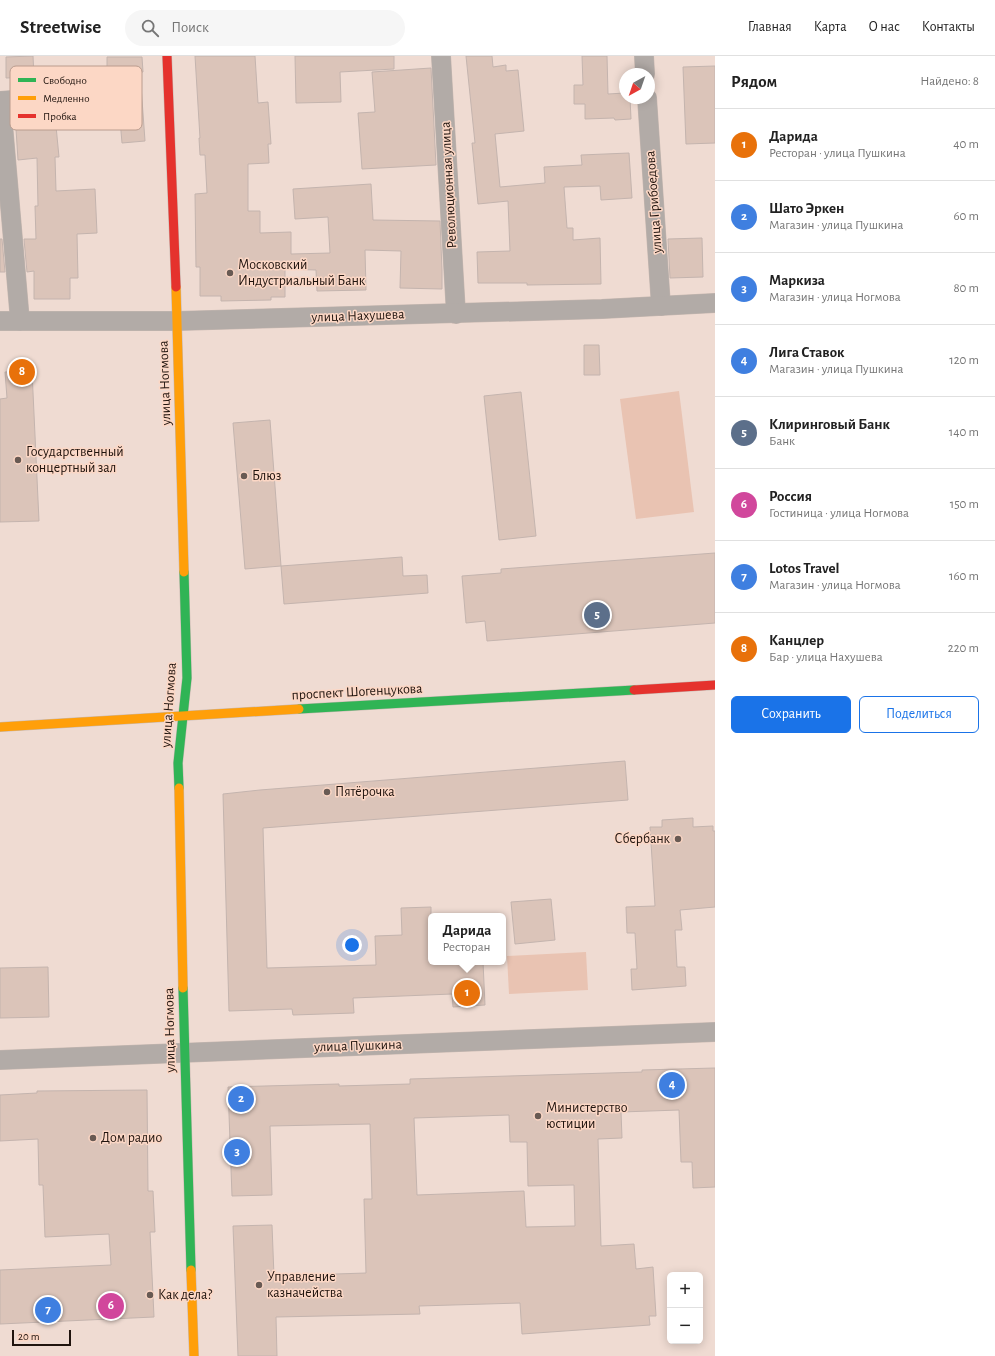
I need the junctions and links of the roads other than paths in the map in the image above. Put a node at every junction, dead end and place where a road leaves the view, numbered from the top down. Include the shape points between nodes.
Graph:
1 (167, 56) edge
2 (441, 56) edge
3 (644, 56) edge
4 (645, 68) edge
5 (10, 100) edge
6 (0, 101) edge
7 (647, 104) edge
8 (715, 303) edge
9 (661, 306) junction
10 (456, 314) junction
11 (0, 321) edge
12 (20, 321) junction
13 (177, 321) junction
14 (715, 685) edge
15 (183, 716) junction
16 (0, 727) edge
17 (715, 1032) edge
18 (184, 1053) junction
19 (0, 1060) edge
20 (194, 1356) edge

1 - 13 street, улица Ногмова
2 - 10 street, Революционная улица
3 - 4 street
5 - 6 street
6 - 12 street
7 - 9 street, улица Грибоедова
8 - 9 street, улица Нахушева
9 - 10 street, улица Нахушева
10 - 13 street, улица Нахушева
11 - 12 street, улица Нахушева
12 - 13 street, улица Нахушева
13 - 15 street, улица Ногмова via 187,678
14 - 15 street, проспект Шогенцукова
15 - 16 street, проспект Шогенцукова
15 - 18 street, улица Ногмова via 178,764
17 - 18 street, улица Пушкина
18 - 19 street, улица Пушкина
18 - 20 street, улица Ногмова

